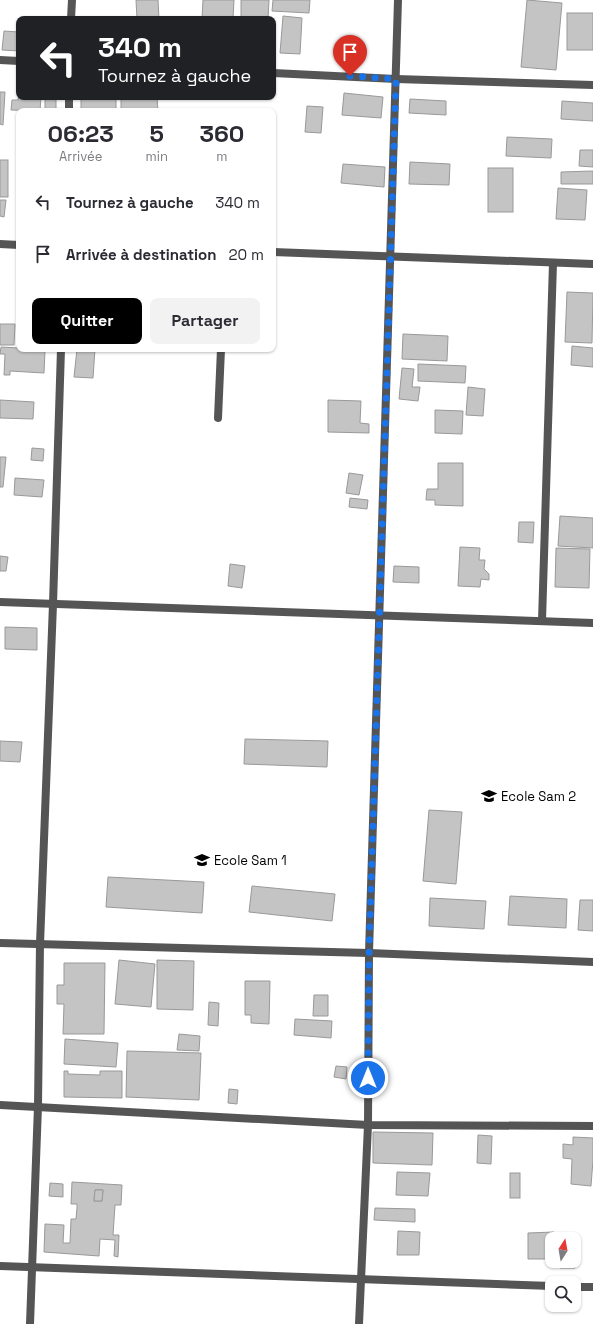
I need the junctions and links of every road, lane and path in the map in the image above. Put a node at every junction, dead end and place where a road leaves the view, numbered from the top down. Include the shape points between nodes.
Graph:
1 (72, 0) edge
2 (398, 0) edge
3 (71, 16) edge
4 (0, 60) edge
5 (16, 61) edge
6 (276, 73) edge
7 (396, 79) junction
8 (593, 85) edge
9 (0, 244) edge
10 (16, 245) edge
11 (276, 252) edge
12 (390, 257) junction
13 (554, 263) junction
14 (593, 264) edge
15 (61, 352) edge
16 (221, 352) edge
17 (218, 418) dead end
18 (0, 602) edge
19 (53, 604) junction
20 (378, 615) junction
21 (542, 621) junction
22 (593, 623) edge
23 (0, 943) edge
24 (40, 944) junction
25 (369, 954) junction
26 (593, 962) edge
27 (0, 1105) edge
28 (38, 1106) junction
29 (368, 1125) junction
30 (593, 1126) edge
31 (0, 1266) edge
32 (32, 1267) junction
33 (361, 1280) junction
34 (545, 1286) edge
35 (581, 1287) edge
36 (593, 1287) edge
37 (30, 1324) edge
38 (359, 1324) edge

1 - 3 street
2 - 7 street
4 - 5 street
6 - 7 street
7 - 8 street
7 - 12 street
9 - 10 street
11 - 12 street
12 - 13 street
12 - 20 street
13 - 14 street
13 - 21 street
15 - 19 street
16 - 17 street
18 - 19 street
19 - 20 street
19 - 24 street
20 - 21 street
20 - 25 street
21 - 22 street
23 - 24 street
24 - 25 street
24 - 28 street
25 - 26 street
25 - 29 street
27 - 28 street
28 - 29 street
28 - 32 street
29 - 30 street
29 - 33 street
31 - 32 street
32 - 33 street
32 - 37 street
33 - 34 street
33 - 38 street
35 - 36 street

